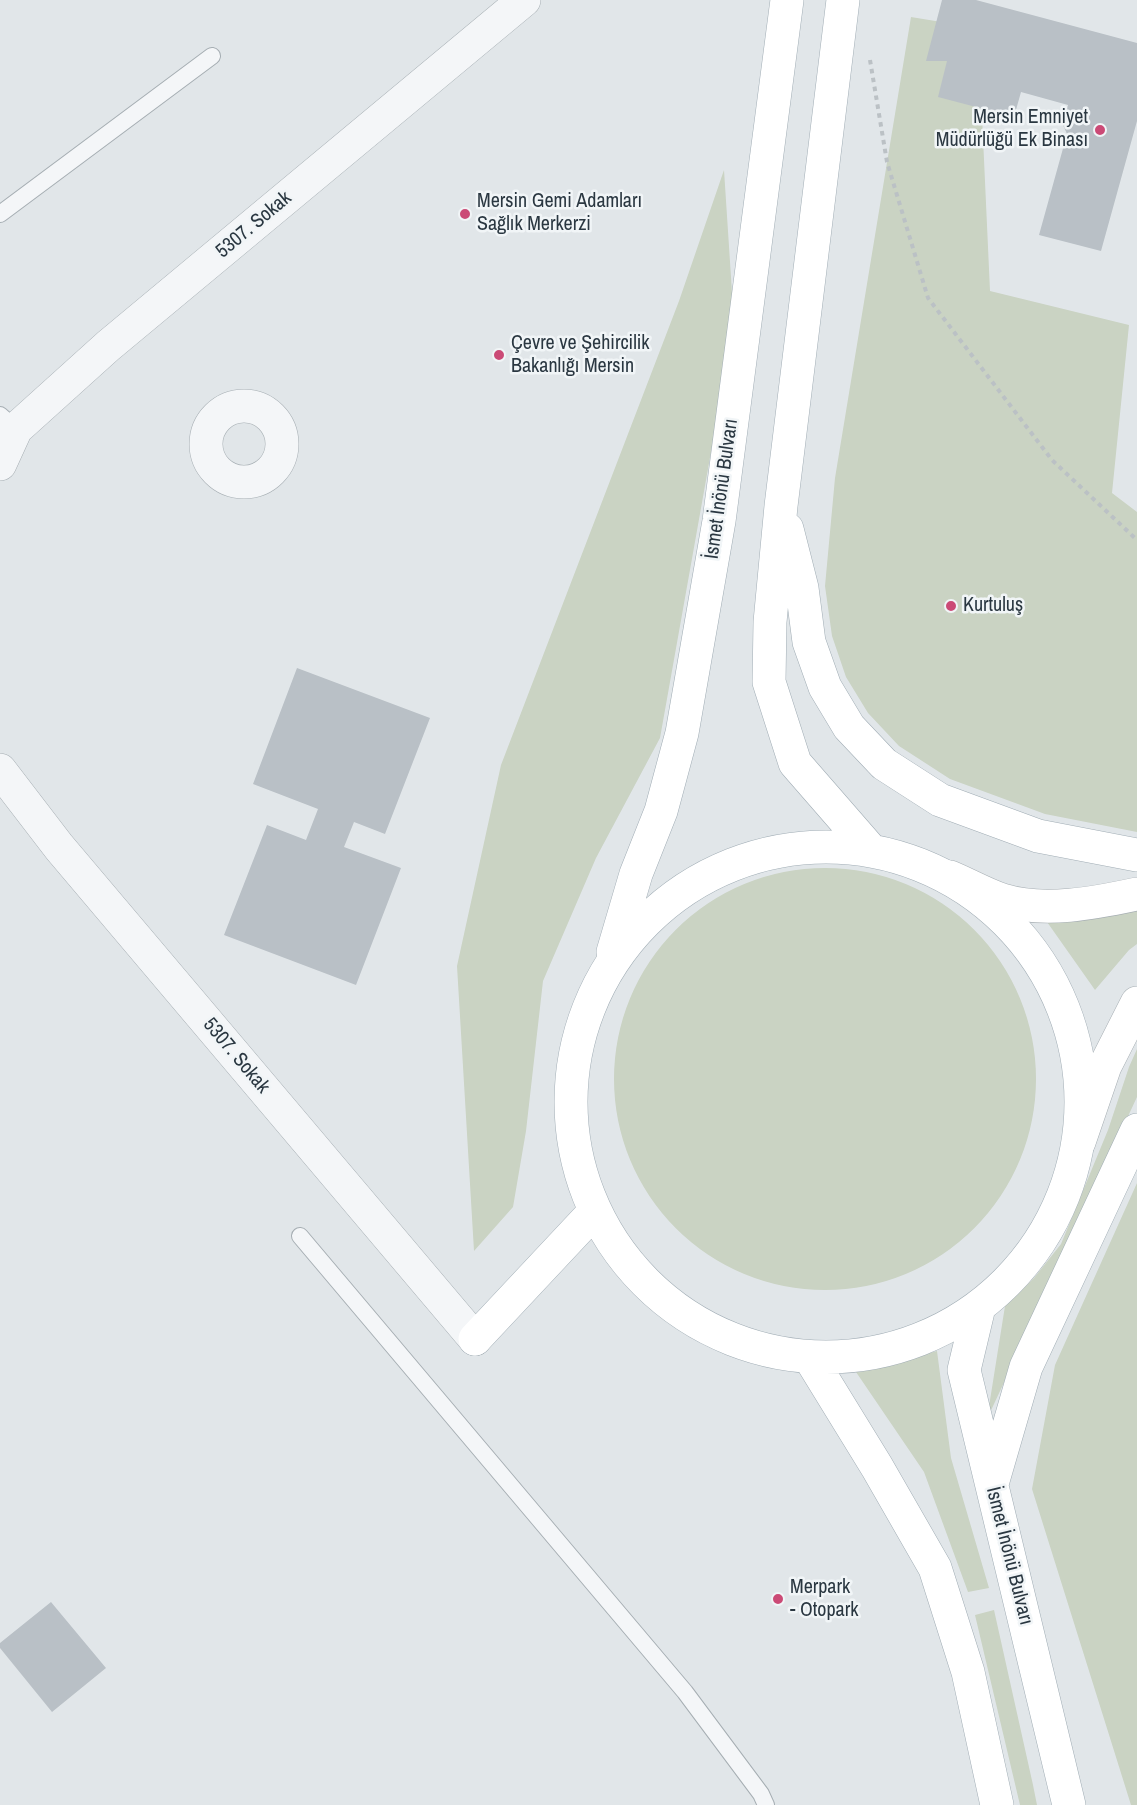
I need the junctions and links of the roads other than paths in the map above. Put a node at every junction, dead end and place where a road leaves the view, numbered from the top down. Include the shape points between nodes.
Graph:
1 (524, 0) edge
2 (787, 0) edge
3 (843, 0) edge
4 (212, 56) dead end
5 (0, 214) edge
6 (8, 422) edge
7 (0, 464) edge
8 (781, 506) junction
9 (0, 770) edge
10 (869, 848) junction
11 (1137, 855) edge
12 (950, 877) junction
13 (1137, 894) edge
14 (609, 967) junction
15 (1137, 1003) edge
16 (1137, 1130) edge
17 (1079, 1142) junction
18 (594, 1212) junction
19 (300, 1236) dead end
20 (979, 1307) junction
21 (475, 1340) joint
22 (810, 1358) junction
23 (992, 1486) junction
24 (766, 1805) edge
25 (997, 1805) edge
26 (1069, 1805) edge

1 - 6 street, 5307. Sokak via 108,346
2 - 14 main road, İsmet İnönü Bulvarı via 719,521 684,721 661,811 636,874
3 - 8 main road
4 - 5 lane
6 - 7 street, 5307. Sokak
8 - 10 main road via 770,622 769,682 795,763
8 - 11 main road via 801,588 809,642 825,687 849,727 884,764 940,800 1038,836
9 - 21 street, 5307. Sokak via 59,847
10 - 12 main road via 911,859
10 - 14 main road via 809,846 749,858 694,882 646,920
12 - 13 main road via 1003,900 1042,906 1100,902
12 - 17 main road via 1001,913 1042,961 1065,1008 1082,1079
14 - 18 main road via 582,1025 570,1088 574,1151
15 - 17 main road via 1106,1065
16 - 23 main road via 1026,1366
17 - 20 main road via 1055,1215 1026,1261
18 - 21 main road
18 - 22 main road via 640,1278 695,1322 751,1347
19 - 24 lane via 684,1692
20 - 22 main road via 927,1337 870,1354
20 - 23 main road, İsmet İnönü Bulvarı via 964,1370
22 - 25 main road via 935,1568 968,1672
23 - 26 main road, İsmet İnönü Bulvarı

